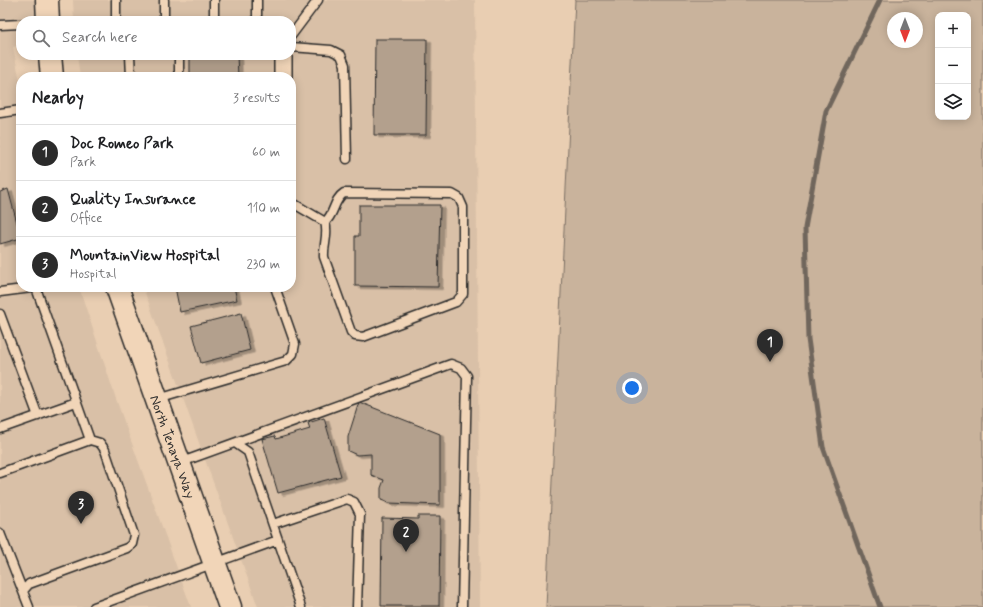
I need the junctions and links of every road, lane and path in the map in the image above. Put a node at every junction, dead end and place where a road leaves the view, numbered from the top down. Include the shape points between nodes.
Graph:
1 (47, 0) edge
2 (116, 0) edge
3 (164, 0) edge
4 (214, 0) edge
5 (257, 0) edge
6 (318, 0) edge
7 (47, 16) edge
8 (116, 16) edge
9 (164, 16) edge
10 (214, 16) edge
11 (257, 16) edge
12 (16, 24) edge
13 (0, 25) edge
14 (296, 29) edge
15 (296, 47) edge
16 (50, 60) edge
17 (130, 60) edge
18 (179, 60) edge
19 (283, 60) edge
20 (52, 72) edge
21 (131, 72) edge
22 (179, 72) edge
23 (283, 72) edge
24 (16, 111) edge
25 (0, 114) edge
26 (347, 159) dead end
27 (296, 205) edge
28 (325, 222) junction
29 (16, 290) edge
30 (0, 292) edge
31 (39, 292) edge
32 (119, 292) edge
33 (277, 292) edge
34 (0, 314) edge
35 (155, 400) junction
36 (76, 402) junction
37 (38, 416) junction
38 (0, 429) edge
39 (90, 440) junction
40 (235, 443) junction
41 (178, 463) junction
42 (0, 473) edge
43 (273, 524) junction
44 (0, 533) edge
45 (278, 540) junction
46 (214, 562) junction
47 (23, 591) junction
48 (29, 607) edge
49 (94, 607) edge
50 (230, 607) edge
51 (301, 607) edge
52 (357, 607) edge
53 (462, 607) edge

1 - 7 main road
2 - 8 lane
3 - 9 lane
4 - 10 lane
5 - 11 lane
6 - 14 lane
12 - 13 lane
15 - 26 lane via 331,50 341,56 345,65
16 - 20 main road
17 - 21 lane
18 - 22 lane
19 - 23 street
24 - 25 lane
27 - 28 lane
28 - 28 lane via 328,231 323,250 324,257 354,336 363,337 456,302 463,294 463,207 459,198 452,194 344,193 338,197 330,218
29 - 30 lane
31 - 36 lane
32 - 35 main road, North Tenaya Way
33 - 35 lane via 295,344 293,354 286,361
34 - 37 lane
35 - 41 main road, North Tenaya Way
36 - 37 lane
36 - 39 lane
37 - 38 lane
39 - 42 lane
39 - 47 lane via 100,443 105,450 134,535 132,544 29,584
40 - 41 lane
40 - 43 lane via 248,452
40 - 53 lane via 451,364 461,368 466,376
41 - 46 main road, North Tenaya Way
43 - 45 lane
43 - 52 lane via 347,499 354,502 360,514
44 - 47 lane
45 - 46 lane
45 - 51 lane
46 - 49 lane
46 - 50 main road, North Tenaya Way
47 - 48 lane

